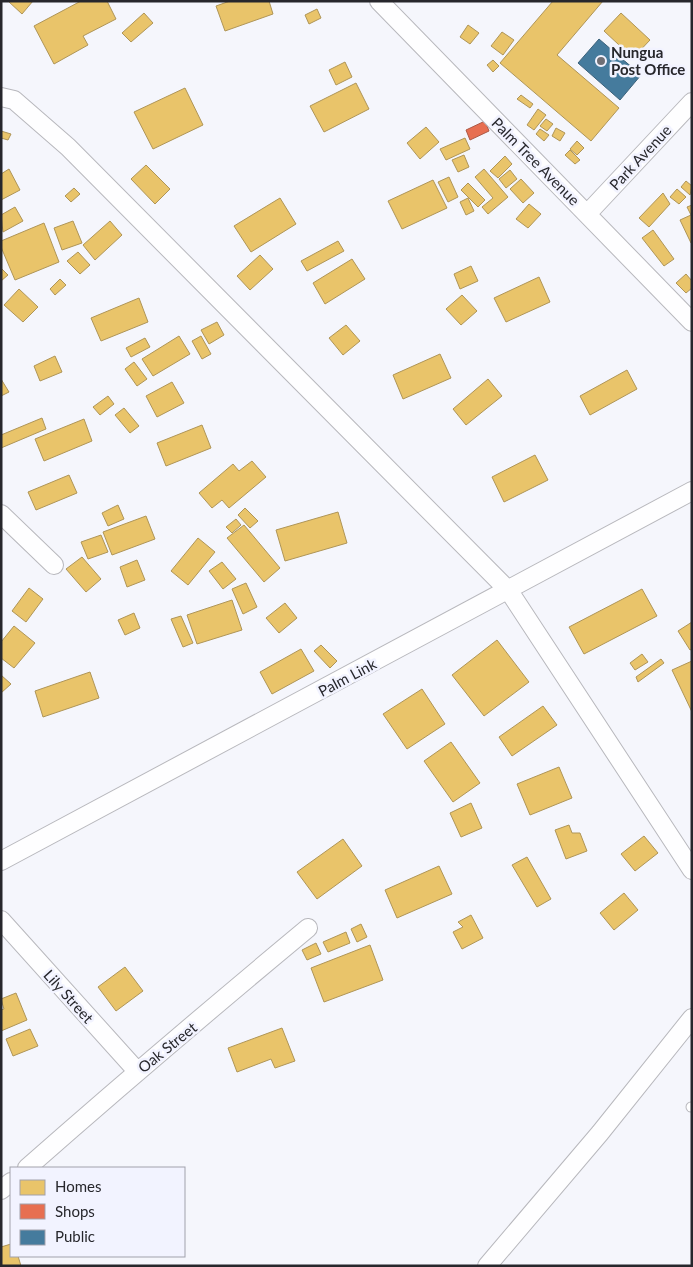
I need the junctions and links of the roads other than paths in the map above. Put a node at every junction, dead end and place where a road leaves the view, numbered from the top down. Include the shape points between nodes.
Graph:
1 (378, 1) edge
2 (1, 98) edge
3 (692, 102) edge
4 (588, 213) junction
5 (692, 322) edge
6 (692, 491) edge
7 (1, 514) edge
8 (54, 565) dead end
9 (509, 590) junction
10 (1, 861) edge
11 (692, 870) edge
12 (1, 920) edge
13 (308, 928) dead end
14 (692, 1018) edge
15 (137, 1071) junction
16 (27, 1167) edge
17 (487, 1266) edge

1 - 4 street, Palm Tree Avenue
2 - 9 street via 14,100 68,147
3 - 4 street, Park Avenue
4 - 5 street, Palm Tree Avenue
6 - 9 street, Palm Link
7 - 8 street
9 - 10 street, Palm Link
9 - 11 street
12 - 15 street, Lily Street
13 - 15 street, Oak Street
14 - 17 street
15 - 16 street, Oak Street

